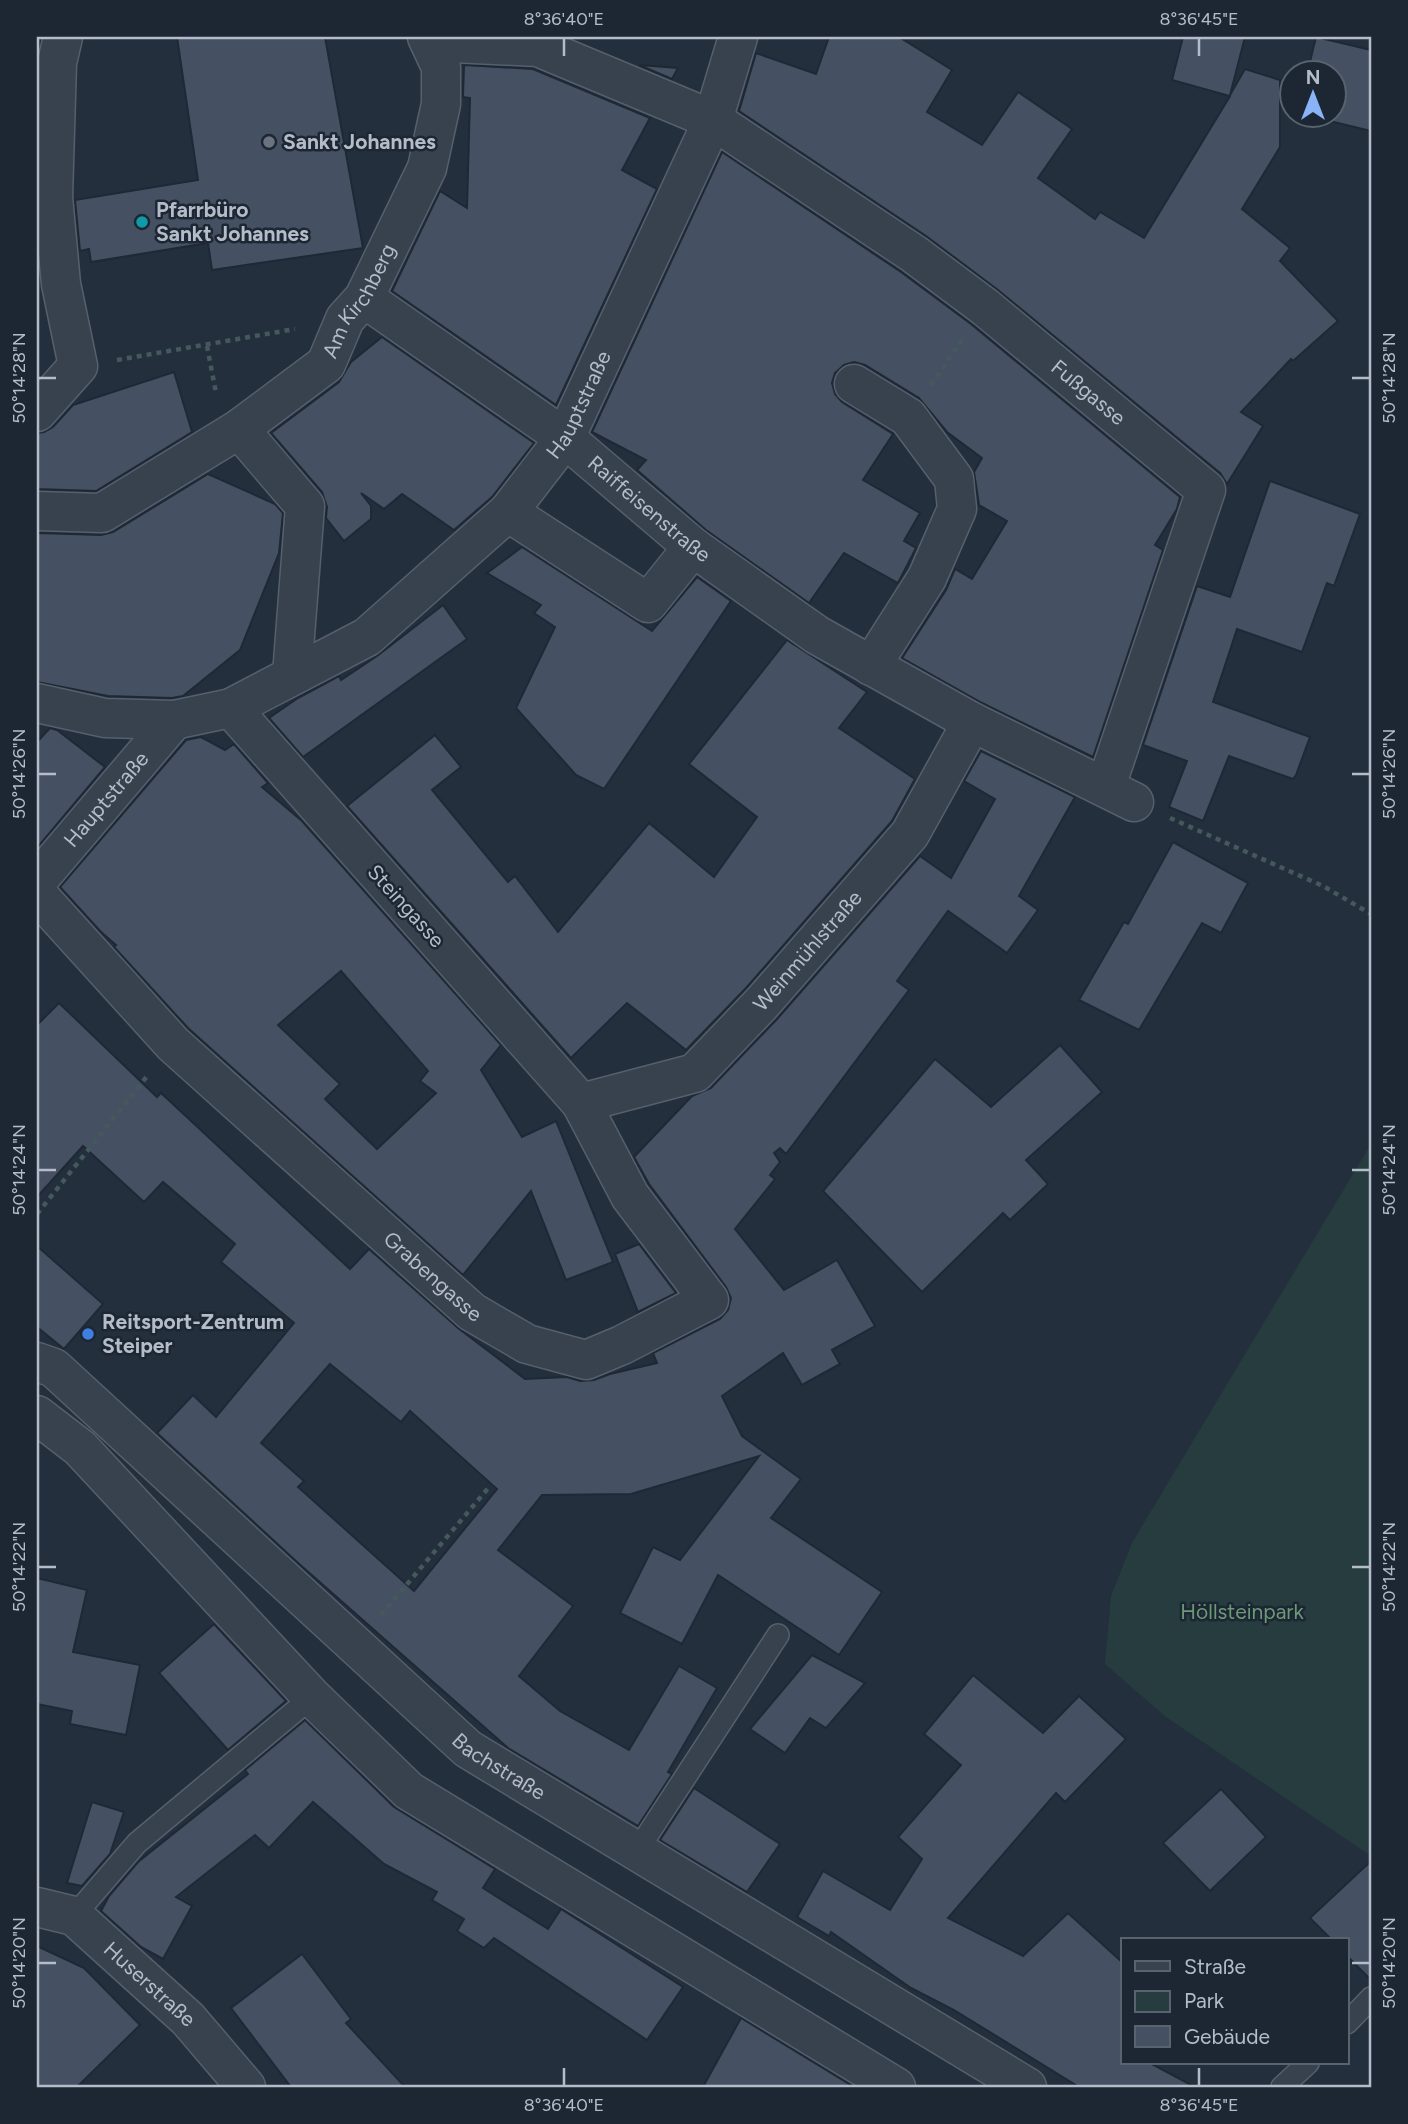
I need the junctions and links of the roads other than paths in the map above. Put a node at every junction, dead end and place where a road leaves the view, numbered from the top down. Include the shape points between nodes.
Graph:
1 (63, 37) edge
2 (738, 37) edge
3 (429, 39) edge
4 (713, 120) junction
5 (355, 308) junction
6 (854, 384) dead end
7 (37, 412) edge
8 (239, 429) junction
9 (565, 438) junction
10 (37, 511) edge
11 (508, 512) junction
12 (693, 547) junction
13 (871, 666) junction
14 (292, 675) junction
15 (37, 703) edge
16 (231, 708) junction
17 (174, 719) junction
18 (972, 722) junction
19 (1120, 794) joint
20 (37, 881) edge
21 (37, 894) edge
22 (580, 1103) junction
23 (37, 1362) edge
24 (37, 1415) edge
25 (778, 1635) dead end
26 (312, 1697) junction
27 (637, 1852) junction
28 (37, 1907) edge
29 (74, 1916) junction
30 (1371, 1998) edge
31 (1348, 2022) edge
32 (1307, 2064) edge
33 (246, 2087) edge
34 (896, 2087) edge
35 (1027, 2087) edge
36 (1282, 2087) edge

1 - 7 street via 57,63 53,197 61,284 78,366
2 - 4 street, Hauptstraße
3 - 4 street, Am Kirchberg via 538,47
3 - 5 street, Am Kirchberg via 442,67 441,104 427,168
4 - 9 street, Hauptstraße
4 - 19 street, Fußgasse via 985,307 1206,490
5 - 8 street, Am Kirchberg via 326,364
5 - 9 street, Raiffeisenstraße
6 - 13 street via 908,417 954,479 957,509 927,578
8 - 10 street, Am Kirchberg via 103,513
8 - 14 street via 305,506
9 - 11 street, Hauptstraße
9 - 12 street, Raiffeisenstraße
11 - 12 street via 648,603
11 - 14 street, Hauptstraße via 367,637
12 - 13 street, Raiffeisenstraße via 817,635
13 - 18 street, Raiffeisenstraße
14 - 16 street, Hauptstraße
15 - 17 street, Hauptstraße via 105,718
16 - 17 street, Hauptstraße
16 - 22 street, Steingasse
17 - 20 street, Hauptstraße
18 - 19 street, Raiffeisenstraße
18 - 22 street, Weinmühlstraße via 910,834 695,1073
21 - 22 street, Grabengasse via 173,1044 472,1311 527,1344 586,1360 709,1300 630,1196
23 - 27 street, Bachstraße via 54,1368 468,1749
24 - 26 street via 80,1448
25 - 27 lane
26 - 29 lane via 137,1843
26 - 34 street via 409,1791
27 - 35 street, Bachstraße
28 - 29 street, Huserstraße
29 - 33 street, Huserstraße via 188,2019
30 - 31 lane
32 - 36 lane

